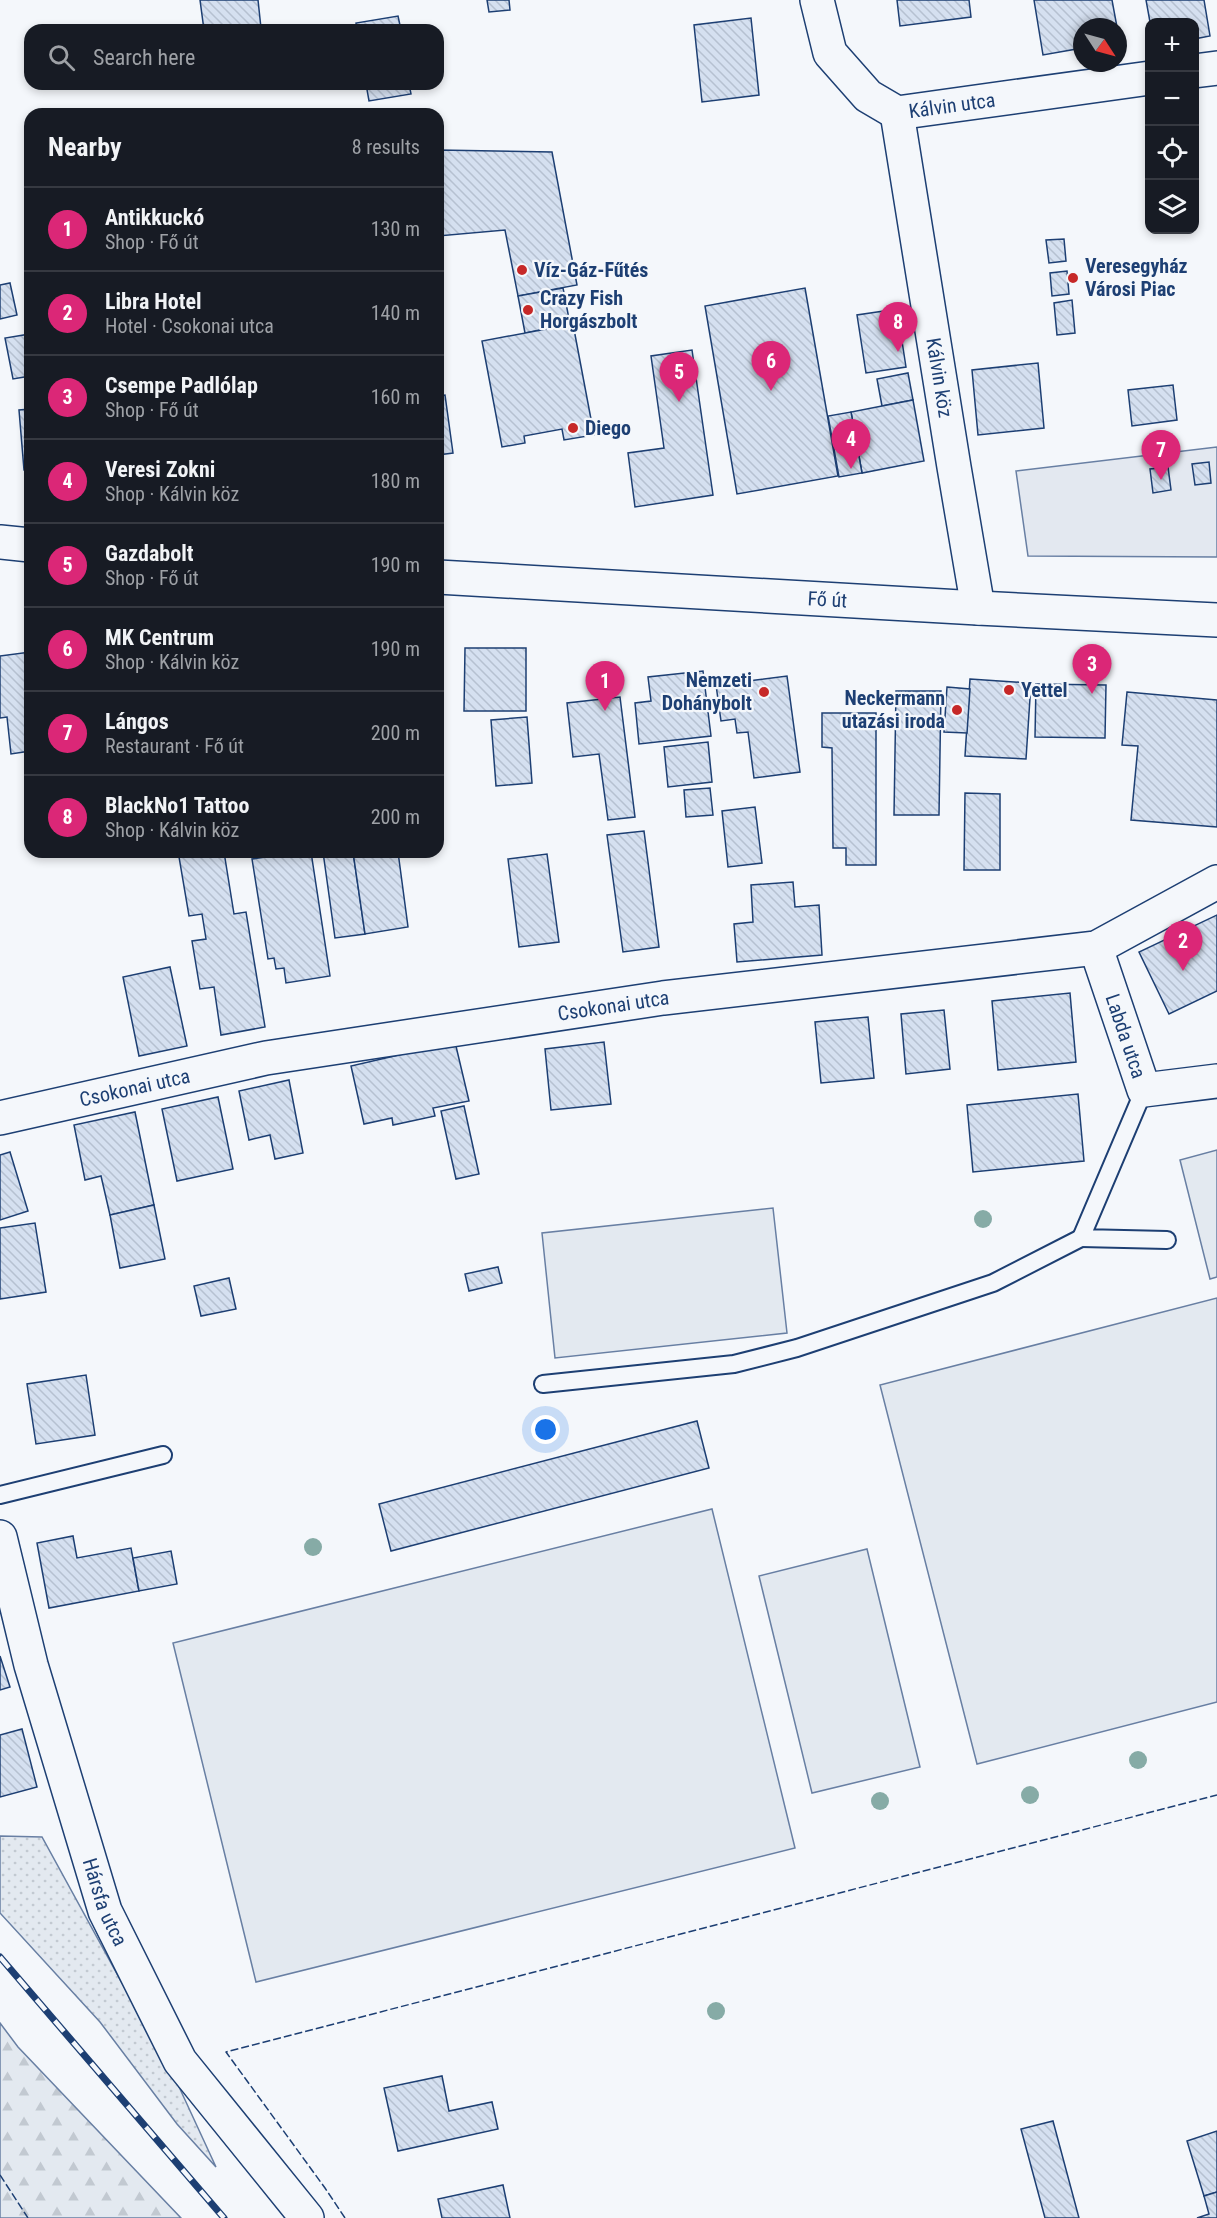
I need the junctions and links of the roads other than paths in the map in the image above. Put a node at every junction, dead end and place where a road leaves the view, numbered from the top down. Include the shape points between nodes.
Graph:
1 (817, 0) edge
2 (1217, 68) edge
3 (1199, 70) edge
4 (1145, 79) edge
5 (897, 113) junction
6 (0, 542) edge
7 (24, 544) edge
8 (444, 577) edge
9 (978, 608) junction
10 (1217, 620) edge
11 (1217, 882) edge
12 (1096, 948) junction
13 (1217, 1081) edge
14 (1143, 1090) junction
15 (0, 1118) edge
16 (1081, 1238) junction
17 (1167, 1240) dead end
18 (543, 1384) dead end
19 (163, 1455) dead end
20 (0, 1496) edge
21 (0, 1536) edge
22 (307, 2218) edge

1 - 5 street, Kálvin utca via 830,53 868,96
2 - 3 street
4 - 5 street, Kálvin utca
5 - 9 street, Kálvin köz
6 - 7 street
8 - 9 street, Fő út
9 - 10 street, Fő út
11 - 12 street, Csokonai utca
12 - 14 street, Labda utca
12 - 15 street, Csokonai utca via 663,998 266,1058
13 - 14 street, Labda utca
14 - 16 lane
16 - 17 lane
16 - 18 lane via 993,1284 797,1348 734,1364
19 - 20 lane
21 - 22 street, Hársfa utca via 30,1665 105,1911 180,2061

